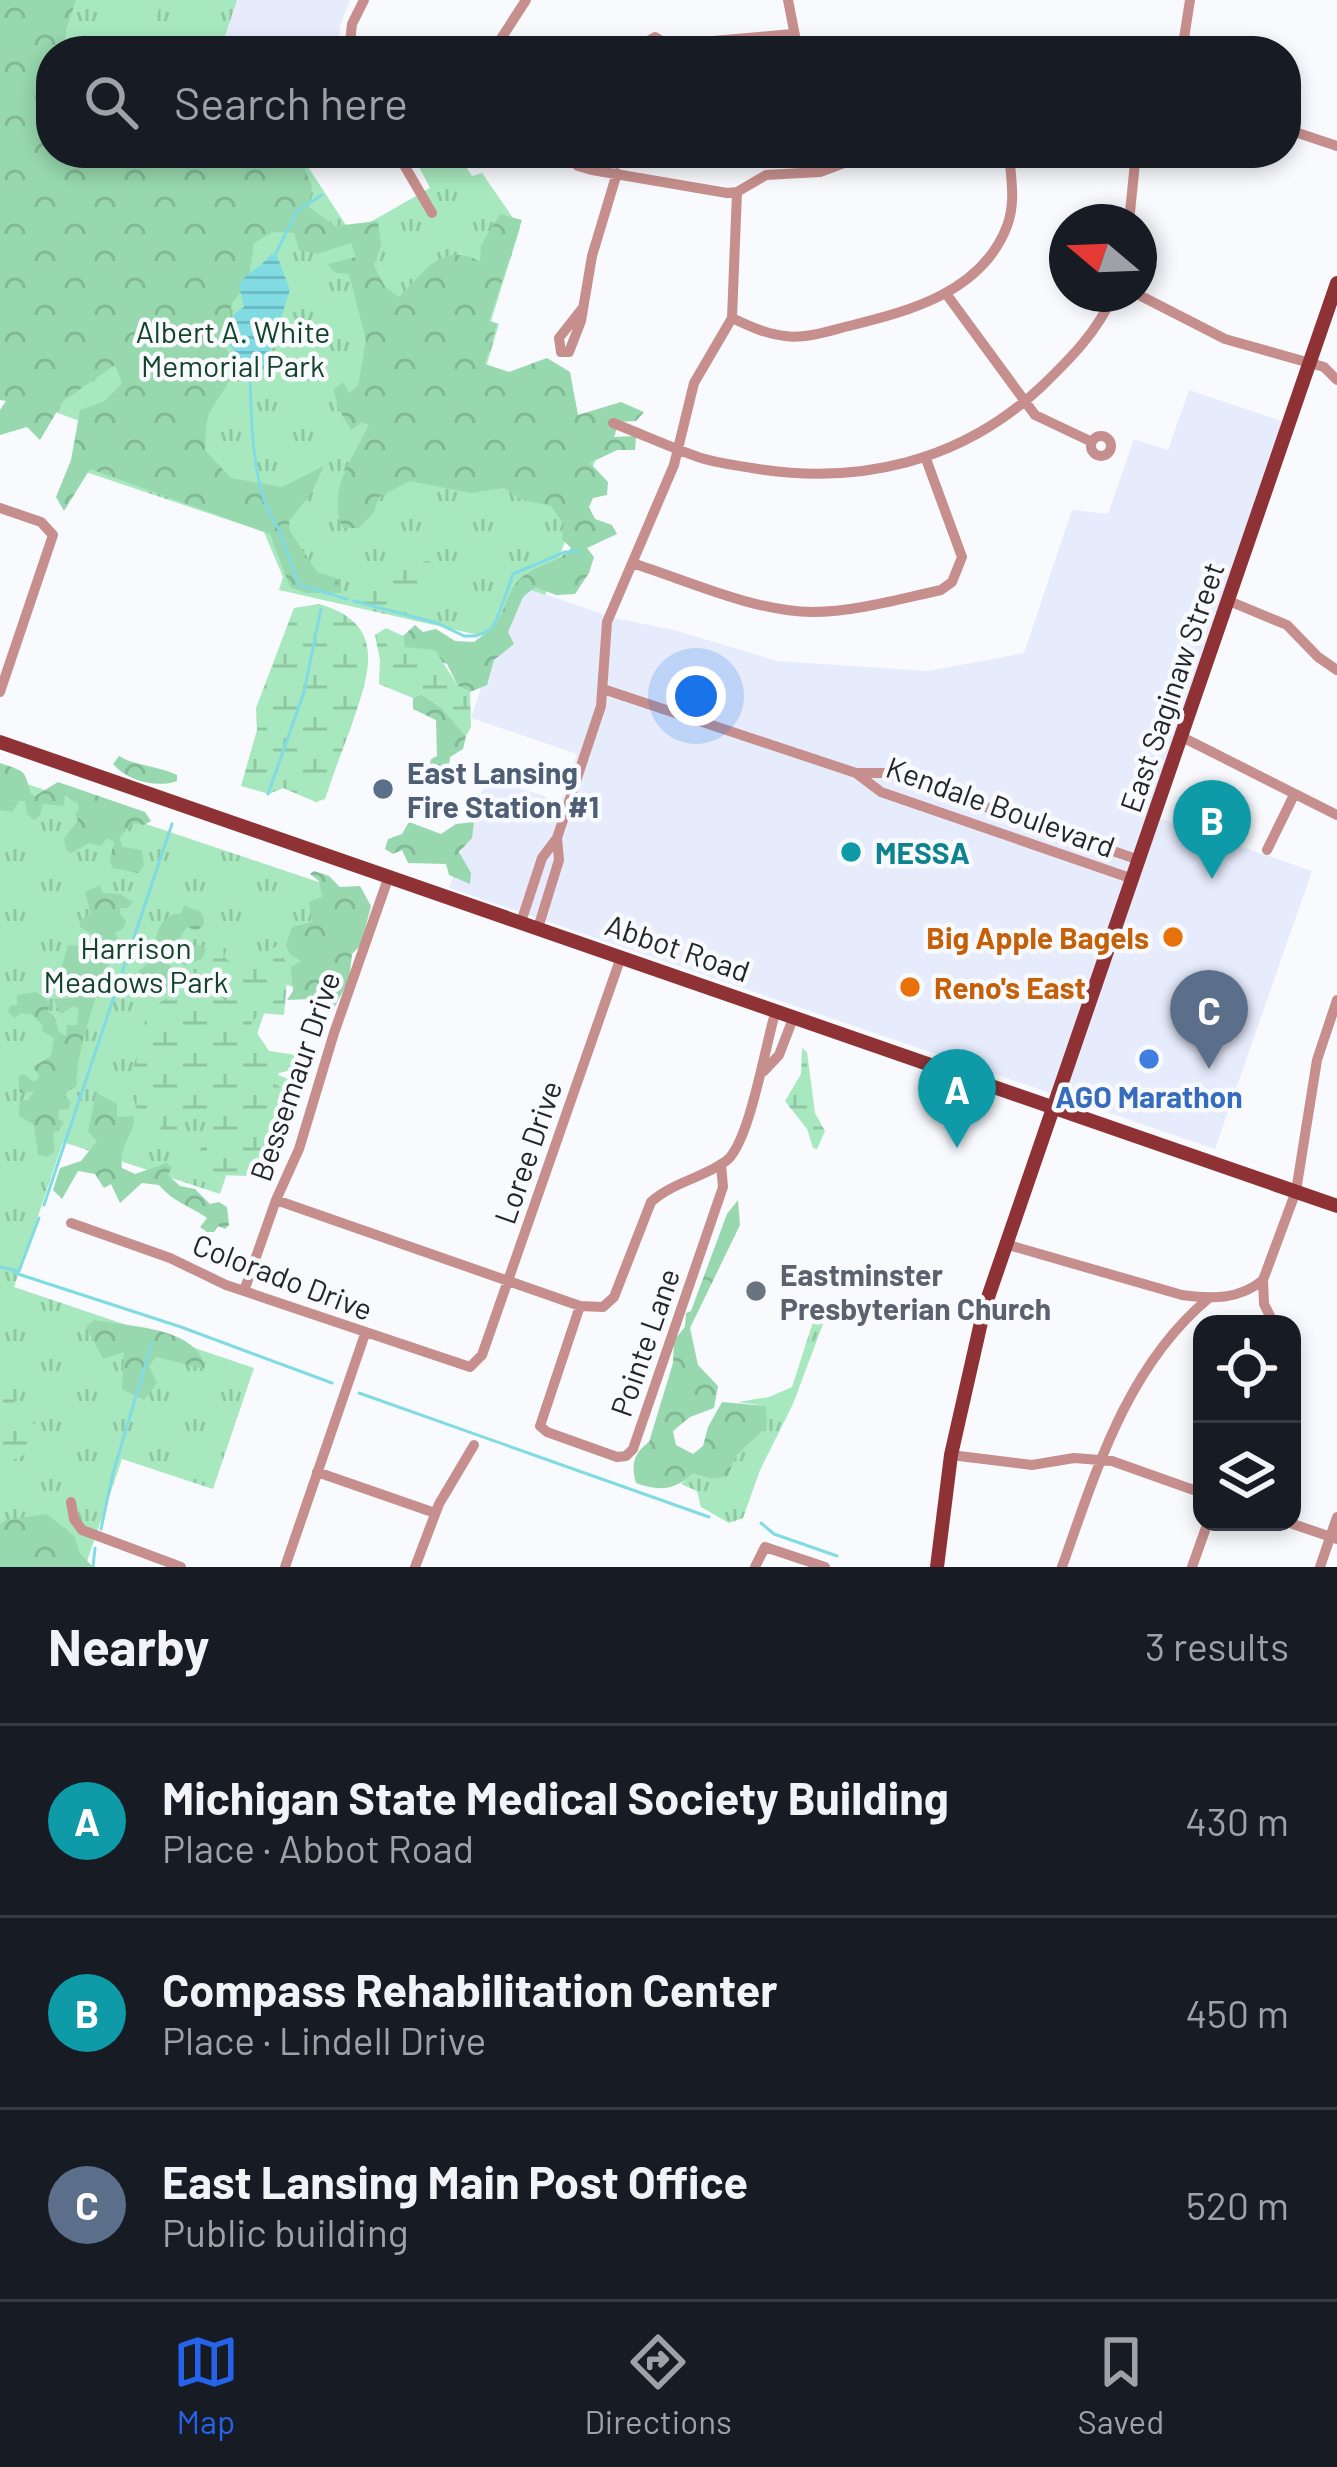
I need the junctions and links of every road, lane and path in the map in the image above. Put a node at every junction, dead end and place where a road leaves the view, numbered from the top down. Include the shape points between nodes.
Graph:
1 (364, 0) edge
2 (526, 0) edge
3 (788, 0) edge
4 (1190, 0) edge
5 (792, 34) joint
6 (351, 36) edge
7 (503, 36) edge
8 (774, 36) edge
9 (1184, 36) edge
10 (1301, 134) edge
11 (1337, 146) edge
12 (406, 168) edge
13 (589, 168) edge
14 (828, 168) edge
15 (1010, 168) edge
16 (1134, 168) edge
17 (617, 173) junction
18 (737, 192) junction
19 (1131, 204) edge
20 (432, 213) dead end
21 (1337, 284) edge
22 (946, 295) junction
23 (1157, 305) edge
24 (581, 310) dead end
25 (1104, 312) edge
26 (732, 318) junction
27 (1310, 363) junction
28 (1337, 380) edge
29 (1024, 402) junction
30 (613, 423) dead end
31 (1092, 442) dead end
32 (680, 449) junction
33 (926, 458) junction
34 (0, 508) edge
35 (632, 563) junction
36 (1229, 601) junction
37 (1337, 670) edge
38 (603, 688) junction
39 (0, 692) edge
40 (1182, 737) junction
41 (0, 742) edge
42 (856, 773) junction
43 (1294, 795) junction
44 (1337, 815) edge
45 (557, 838) junction
46 (1267, 850) dead end
47 (1139, 860) junction
48 (389, 876) junction
49 (1133, 879) junction
50 (521, 922) junction
51 (538, 928) junction
52 (621, 957) junction
53 (1337, 1000) edge
54 (776, 1010) junction
55 (794, 1016) junction
56 (764, 1071) junction
57 (1056, 1107) junction
58 (721, 1164) junction
59 (1296, 1191) junction
60 (276, 1199) junction
61 (1337, 1206) edge
62 (71, 1223) dead end
63 (1005, 1244) junction
64 (508, 1280) junction
65 (1264, 1280) junction
66 (244, 1291) junction
67 (1181, 1295) junction
68 (1242, 1295) junction
69 (1209, 1298) junction
70 (1264, 1304) junction
71 (580, 1306) junction
72 (1270, 1315) edge
73 (1188, 1316) junction
74 (365, 1334) junction
75 (478, 1363) joint
76 (474, 1445) dead end
77 (952, 1455) junction
78 (1100, 1459) junction
79 (317, 1472) junction
80 (1193, 1490) edge
81 (71, 1502) dead end
82 (434, 1513) junction
83 (1337, 1517) edge
84 (1301, 1527) edge
85 (1205, 1531) edge
86 (1334, 1538) edge
87 (182, 1567) edge
88 (285, 1567) edge
89 (415, 1567) edge
90 (755, 1567) edge
91 (825, 1567) edge
92 (937, 1567) edge
93 (1062, 1567) edge
94 (1192, 1567) edge
95 (1319, 1567) edge

1 - 6 street
2 - 7 street
3 - 5 street
4 - 9 street
5 - 8 street
10 - 11 street
12 - 20 street
13 - 17 street
14 - 18 street via 766,175
15 - 22 street via 1008,224 986,259
16 - 19 street
17 - 18 street
17 - 24 street
18 - 26 street
21 - 27 main road, East Saginaw Street
22 - 26 street via 806,336 772,334
22 - 29 street
23 - 27 street via 1225,339
25 - 29 street via 1088,340
26 - 32 street via 694,383
27 - 28 street
27 - 36 main road, East Saginaw Street
29 - 31 street
29 - 33 street
30 - 32 street
32 - 33 street via 803,475 863,473
32 - 35 street
33 - 35 street via 962,557 941,590 807,612
34 - 39 street via 52,530
35 - 38 street via 607,622
36 - 37 street via 1287,625
36 - 40 main road, East Saginaw Street
38 - 42 street, Kendale Boulevard
38 - 45 street
40 - 43 street
40 - 47 main road, East Saginaw Street
41 - 48 main road, Abbot Road
42 - 47 street, Kendale Boulevard via 887,773
42 - 49 street, Kendale Boulevard via 881,792
43 - 44 street
43 - 46 street
45 - 50 street
45 - 51 street via 559,860
47 - 49 main road, East Saginaw Street
48 - 50 main road, Abbot Road
48 - 60 street, Bessemaur Drive
49 - 57 main road, East Saginaw Street
50 - 51 main road, Abbot Road
51 - 52 main road, Abbot Road
52 - 54 main road, Abbot Road
52 - 64 street, Loree Drive
53 - 59 street via 1317,1060
54 - 55 main road, Abbot Road
54 - 56 street
55 - 56 street
55 - 57 main road, Abbot Road
56 - 58 street, Pointe Lane via 736,1149
57 - 59 main road, Abbot Road
57 - 63 main road, East Saginaw Street
58 - 71 street, Pointe Lane via 651,1202 610,1304
58 - 71 street, Pointe Lane via 723,1187 626,1456 540,1426
59 - 61 main road, Abbot Road
59 - 65 street
60 - 64 street
60 - 66 street, Bessemaur Drive
62 - 66 street, Colorado Drive
63 - 67 street
63 - 77 main road, East Saginaw Street
64 - 71 street
64 - 75 street, Loree Drive
65 - 68 street
65 - 70 street
66 - 74 street, Colorado Drive
67 - 69 street
67 - 73 street
68 - 69 street
68 - 70 street
69 - 73 street
70 - 72 street
73 - 78 street via 1139,1381
74 - 75 street, Colorado Drive via 464,1367
74 - 79 street
76 - 82 street
77 - 78 street via 1032,1465
77 - 92 main road, East Saginaw Street
78 - 80 street
78 - 93 street
79 - 82 street
79 - 88 street
81 - 87 street via 82,1530
82 - 89 street
83 - 86 street
84 - 86 street
85 - 94 street
86 - 95 street
90 - 91 street via 765,1547

